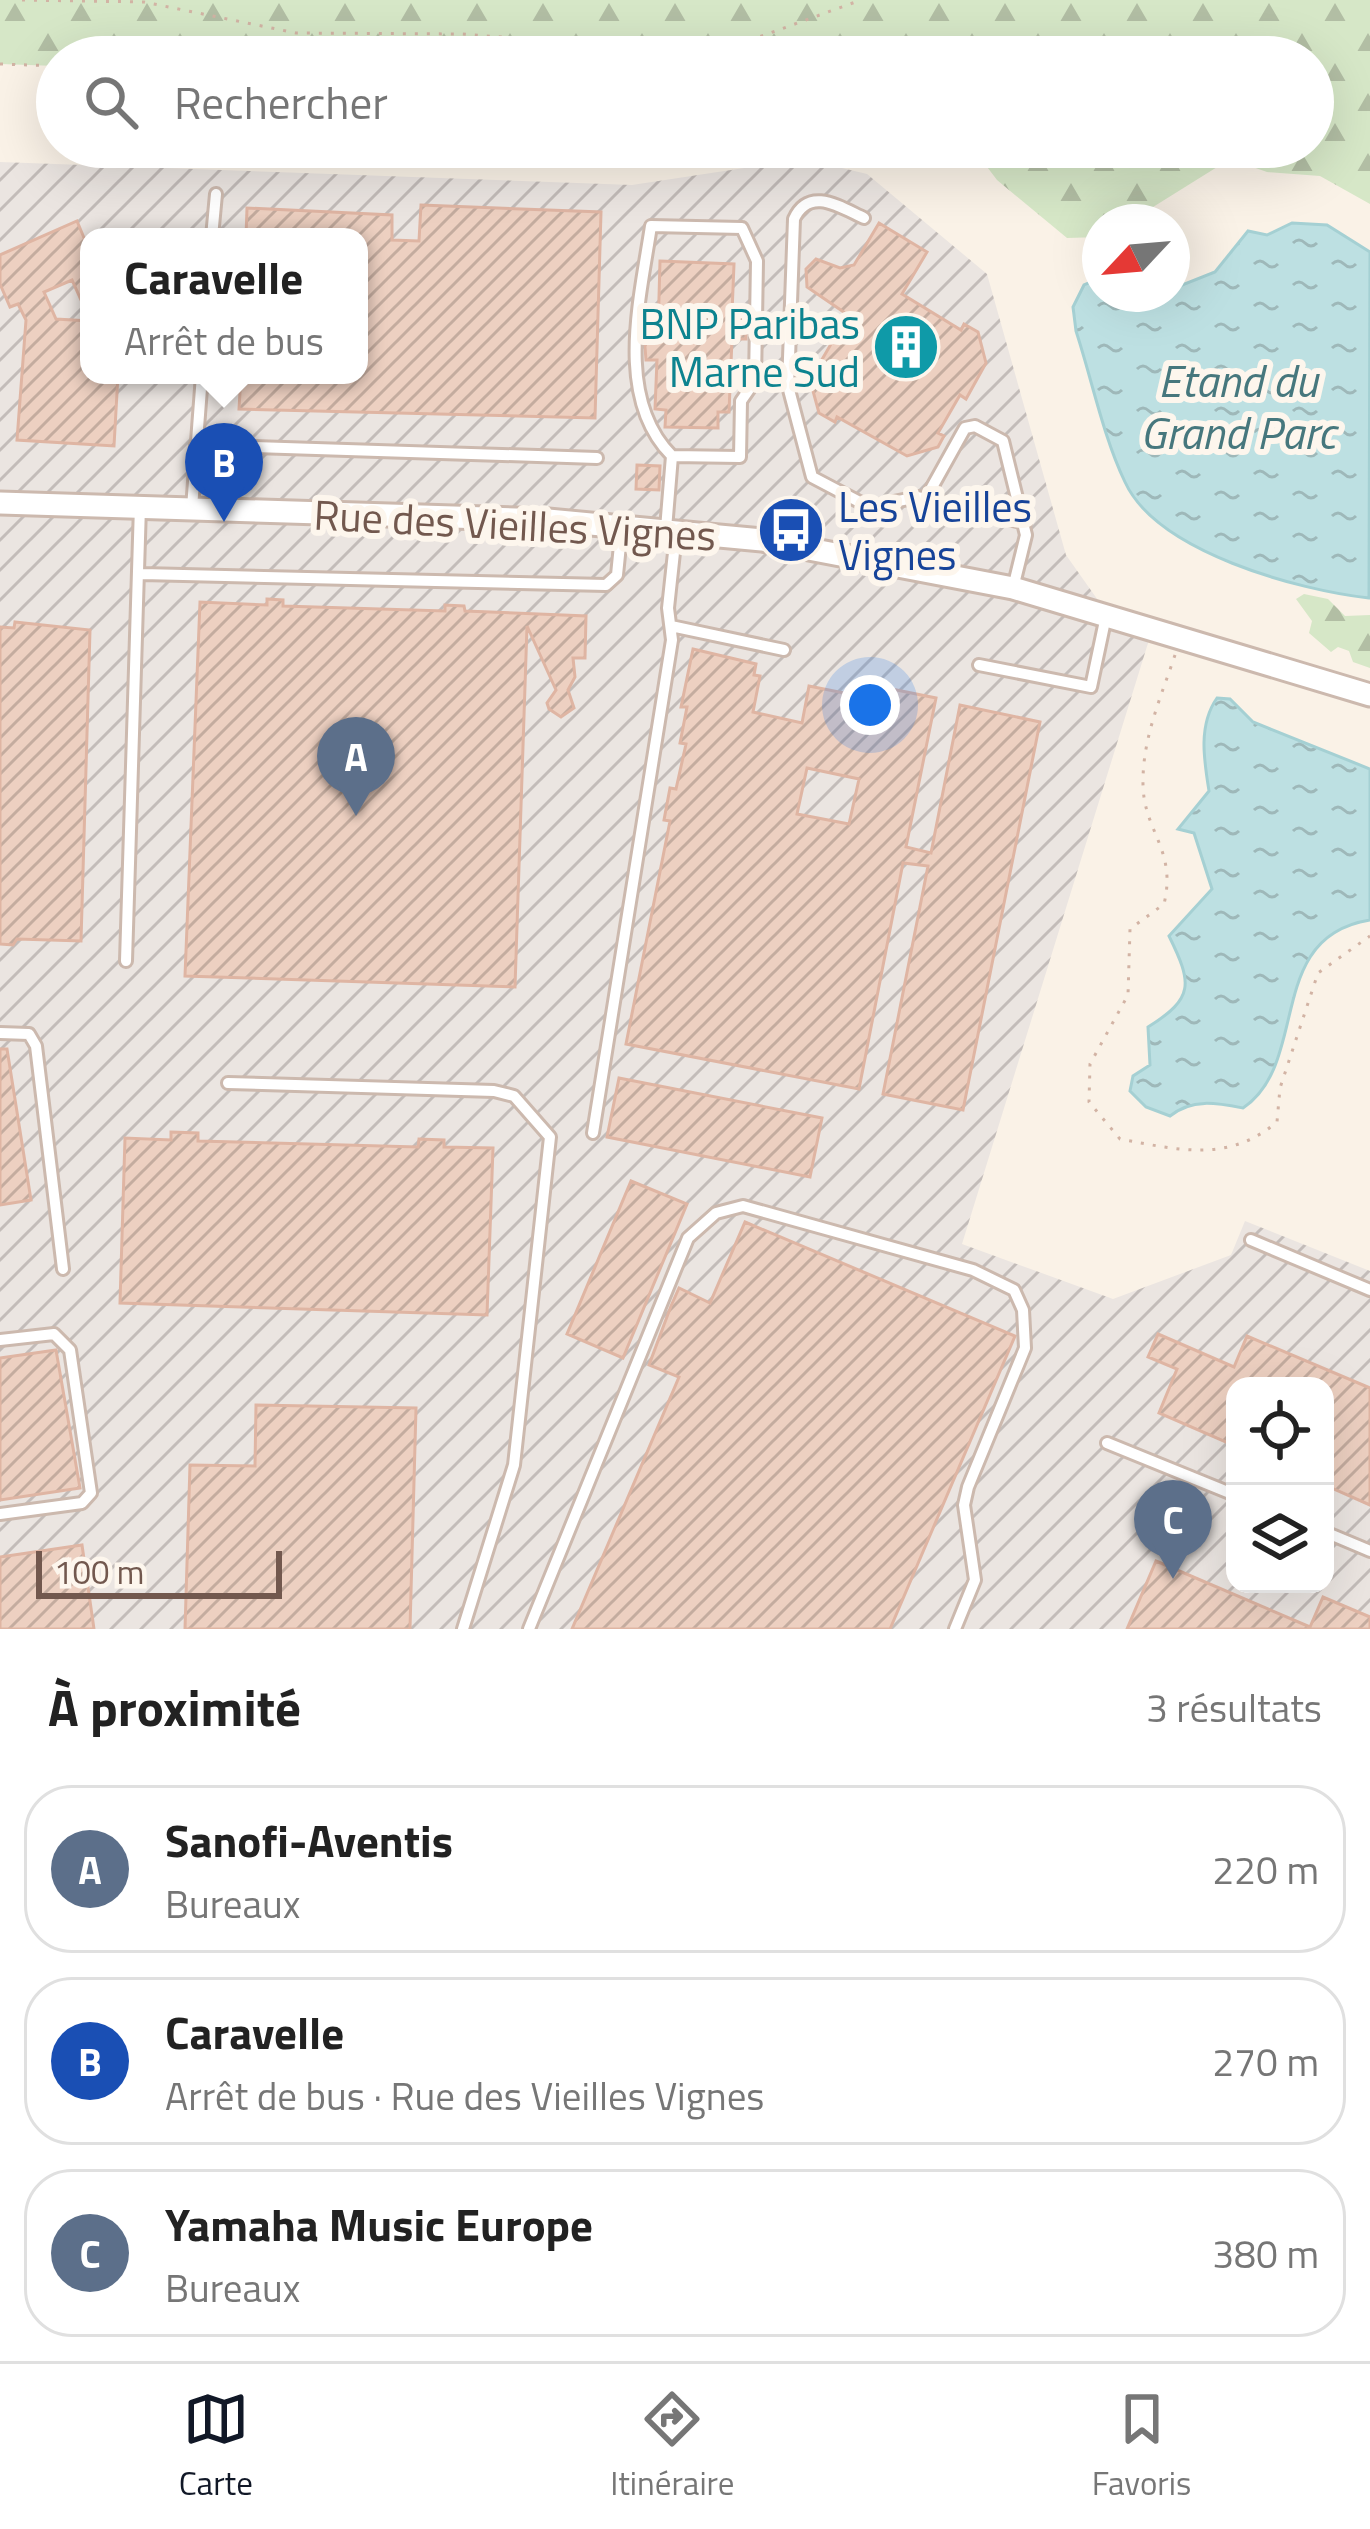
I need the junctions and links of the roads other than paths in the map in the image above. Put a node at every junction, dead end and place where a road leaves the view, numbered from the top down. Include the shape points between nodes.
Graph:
1 (216, 194) dead end
2 (864, 218) dead end
3 (213, 228) edge
4 (201, 384) edge
5 (196, 446) junction
6 (672, 456) junction
7 (597, 458) dead end
8 (926, 498) junction
9 (0, 502) edge
10 (140, 506) junction
11 (192, 508) junction
12 (1025, 523) junction
13 (622, 525) junction
14 (671, 530) junction
15 (142, 574) junction
16 (1013, 588) junction
17 (1107, 613) junction
18 (671, 626) junction
19 (784, 650) dead end
20 (979, 665) dead end
21 (1370, 694) edge
22 (126, 961) dead end
23 (0, 1033) edge
24 (228, 1083) dead end
25 (593, 1133) dead end
26 (1251, 1240) dead end
27 (63, 1268) dead end
28 (1370, 1290) edge
29 (0, 1340) edge
30 (1107, 1442) dead end
31 (1226, 1491) edge
32 (0, 1514) edge
33 (1334, 1536) edge
34 (1370, 1551) edge
35 (464, 1629) edge
36 (529, 1629) edge
37 (955, 1629) edge

1 - 3 lane
2 - 8 lane via 822,199 797,211 788,386 816,481 869,507
4 - 5 lane
5 - 7 lane
5 - 11 lane
6 - 6 lane via 740,457 740,401 754,381 757,261 742,228 651,226 637,390 646,424
6 - 14 lane
8 - 12 lane
8 - 12 lane via 965,428 975,426 1003,441
9 - 10 street, Rue des Vieilles Vignes
10 - 11 street, Rue des Vieilles Vignes
10 - 15 lane
11 - 13 street, Rue des Vieilles Vignes
12 - 16 lane
13 - 14 street, Rue des Vieilles Vignes
13 - 15 lane via 617,575 606,585
14 - 16 street, Rue des Vieilles Vignes
14 - 18 lane
15 - 22 lane
16 - 17 street, Rue des Vieilles Vignes
17 - 20 lane via 1091,687
17 - 21 street, Rue des Vieilles Vignes
18 - 19 lane
18 - 25 lane
23 - 27 lane via 29,1034 36,1046
24 - 35 lane via 494,1091 514,1096 550,1137 514,1465
26 - 28 lane
29 - 32 lane via 54,1334 70,1350 91,1493 82,1502
30 - 31 lane
33 - 34 lane
36 - 37 lane via 688,1238 716,1213 743,1206 973,1270 1014,1290 1025,1348 968,1487 975,1580

